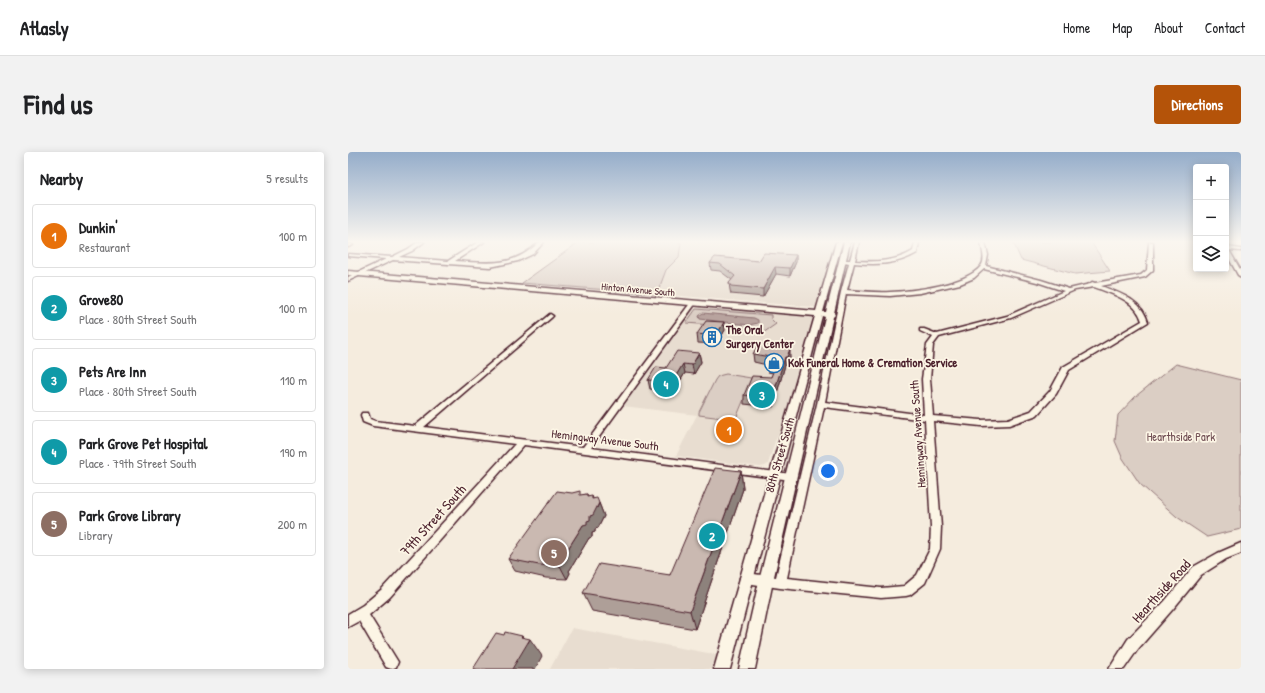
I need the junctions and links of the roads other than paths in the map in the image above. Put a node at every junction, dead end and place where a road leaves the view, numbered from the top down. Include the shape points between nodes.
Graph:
1 (375, 266) edge
2 (834, 266) edge
3 (840, 266) edge
4 (852, 266) edge
5 (1150, 266) edge
6 (984, 267) joint
7 (348, 273) edge
8 (358, 274) junction
9 (348, 279) edge
10 (1092, 284) junction
11 (1069, 291) junction
12 (844, 292) junction
13 (692, 303) junction
14 (825, 315) junction
15 (550, 316) dead end
16 (922, 330) dead end
17 (937, 336) junction
18 (821, 404) junction
19 (365, 415) dead end
20 (928, 417) junction
21 (417, 428) junction
22 (522, 442) junction
23 (585, 450) junction
24 (774, 475) junction
25 (791, 477) junction
26 (1241, 548) edge
27 (746, 578) junction
28 (773, 582) junction
29 (361, 613) junction
30 (348, 620) edge
31 (391, 662) dead end
32 (722, 669) edge
33 (747, 669) edge
34 (1116, 669) edge

1 - 8 street
2 - 14 main road, 80th Street South
3 - 14 main road, 80th Street South
4 - 12 street, 80th Street South
5 - 10 street via 1150,270 1143,276
6 - 11 street
6 - 12 street via 972,277 958,283 920,291 890,294
7 - 8 main road, Hinton Avenue South
8 - 9 street
8 - 13 main road, Hinton Avenue South
10 - 11 street
10 - 20 street via 1133,303 1140,309 1145,322 1066,369 1053,392 1034,413 1026,417 993,423
11 - 17 street via 1009,317
12 - 18 street, 80th Street South
13 - 14 main road, Hinton Avenue South
13 - 23 street
14 - 24 main road, 80th Street South
14 - 25 main road, 80th Street South
15 - 21 street
16 - 17 street
17 - 20 street, Hemingway Avenue South via 930,345 927,355
18 - 20 street
18 - 28 street, 80th Street South
19 - 21 street, Hemingway Avenue South via 366,420 371,422
20 - 28 street, Hemingway Avenue South via 936,527 935,549 921,579 906,591 881,593
21 - 22 street, Hemingway Avenue South
22 - 23 street, Hemingway Avenue South
22 - 29 street, 79th Street South via 386,593
23 - 24 street, Hemingway Avenue South
24 - 25 street, Hemingway Avenue South
24 - 27 main road, 80th Street South
25 - 28 main road, 80th Street South
26 - 34 street, Hearthside Road via 1197,571 1133,644
27 - 28 street, Hemingway Avenue South
27 - 32 main road, 80th Street South
28 - 33 main road, 80th Street South
29 - 30 street, 79th Street South
29 - 31 street

